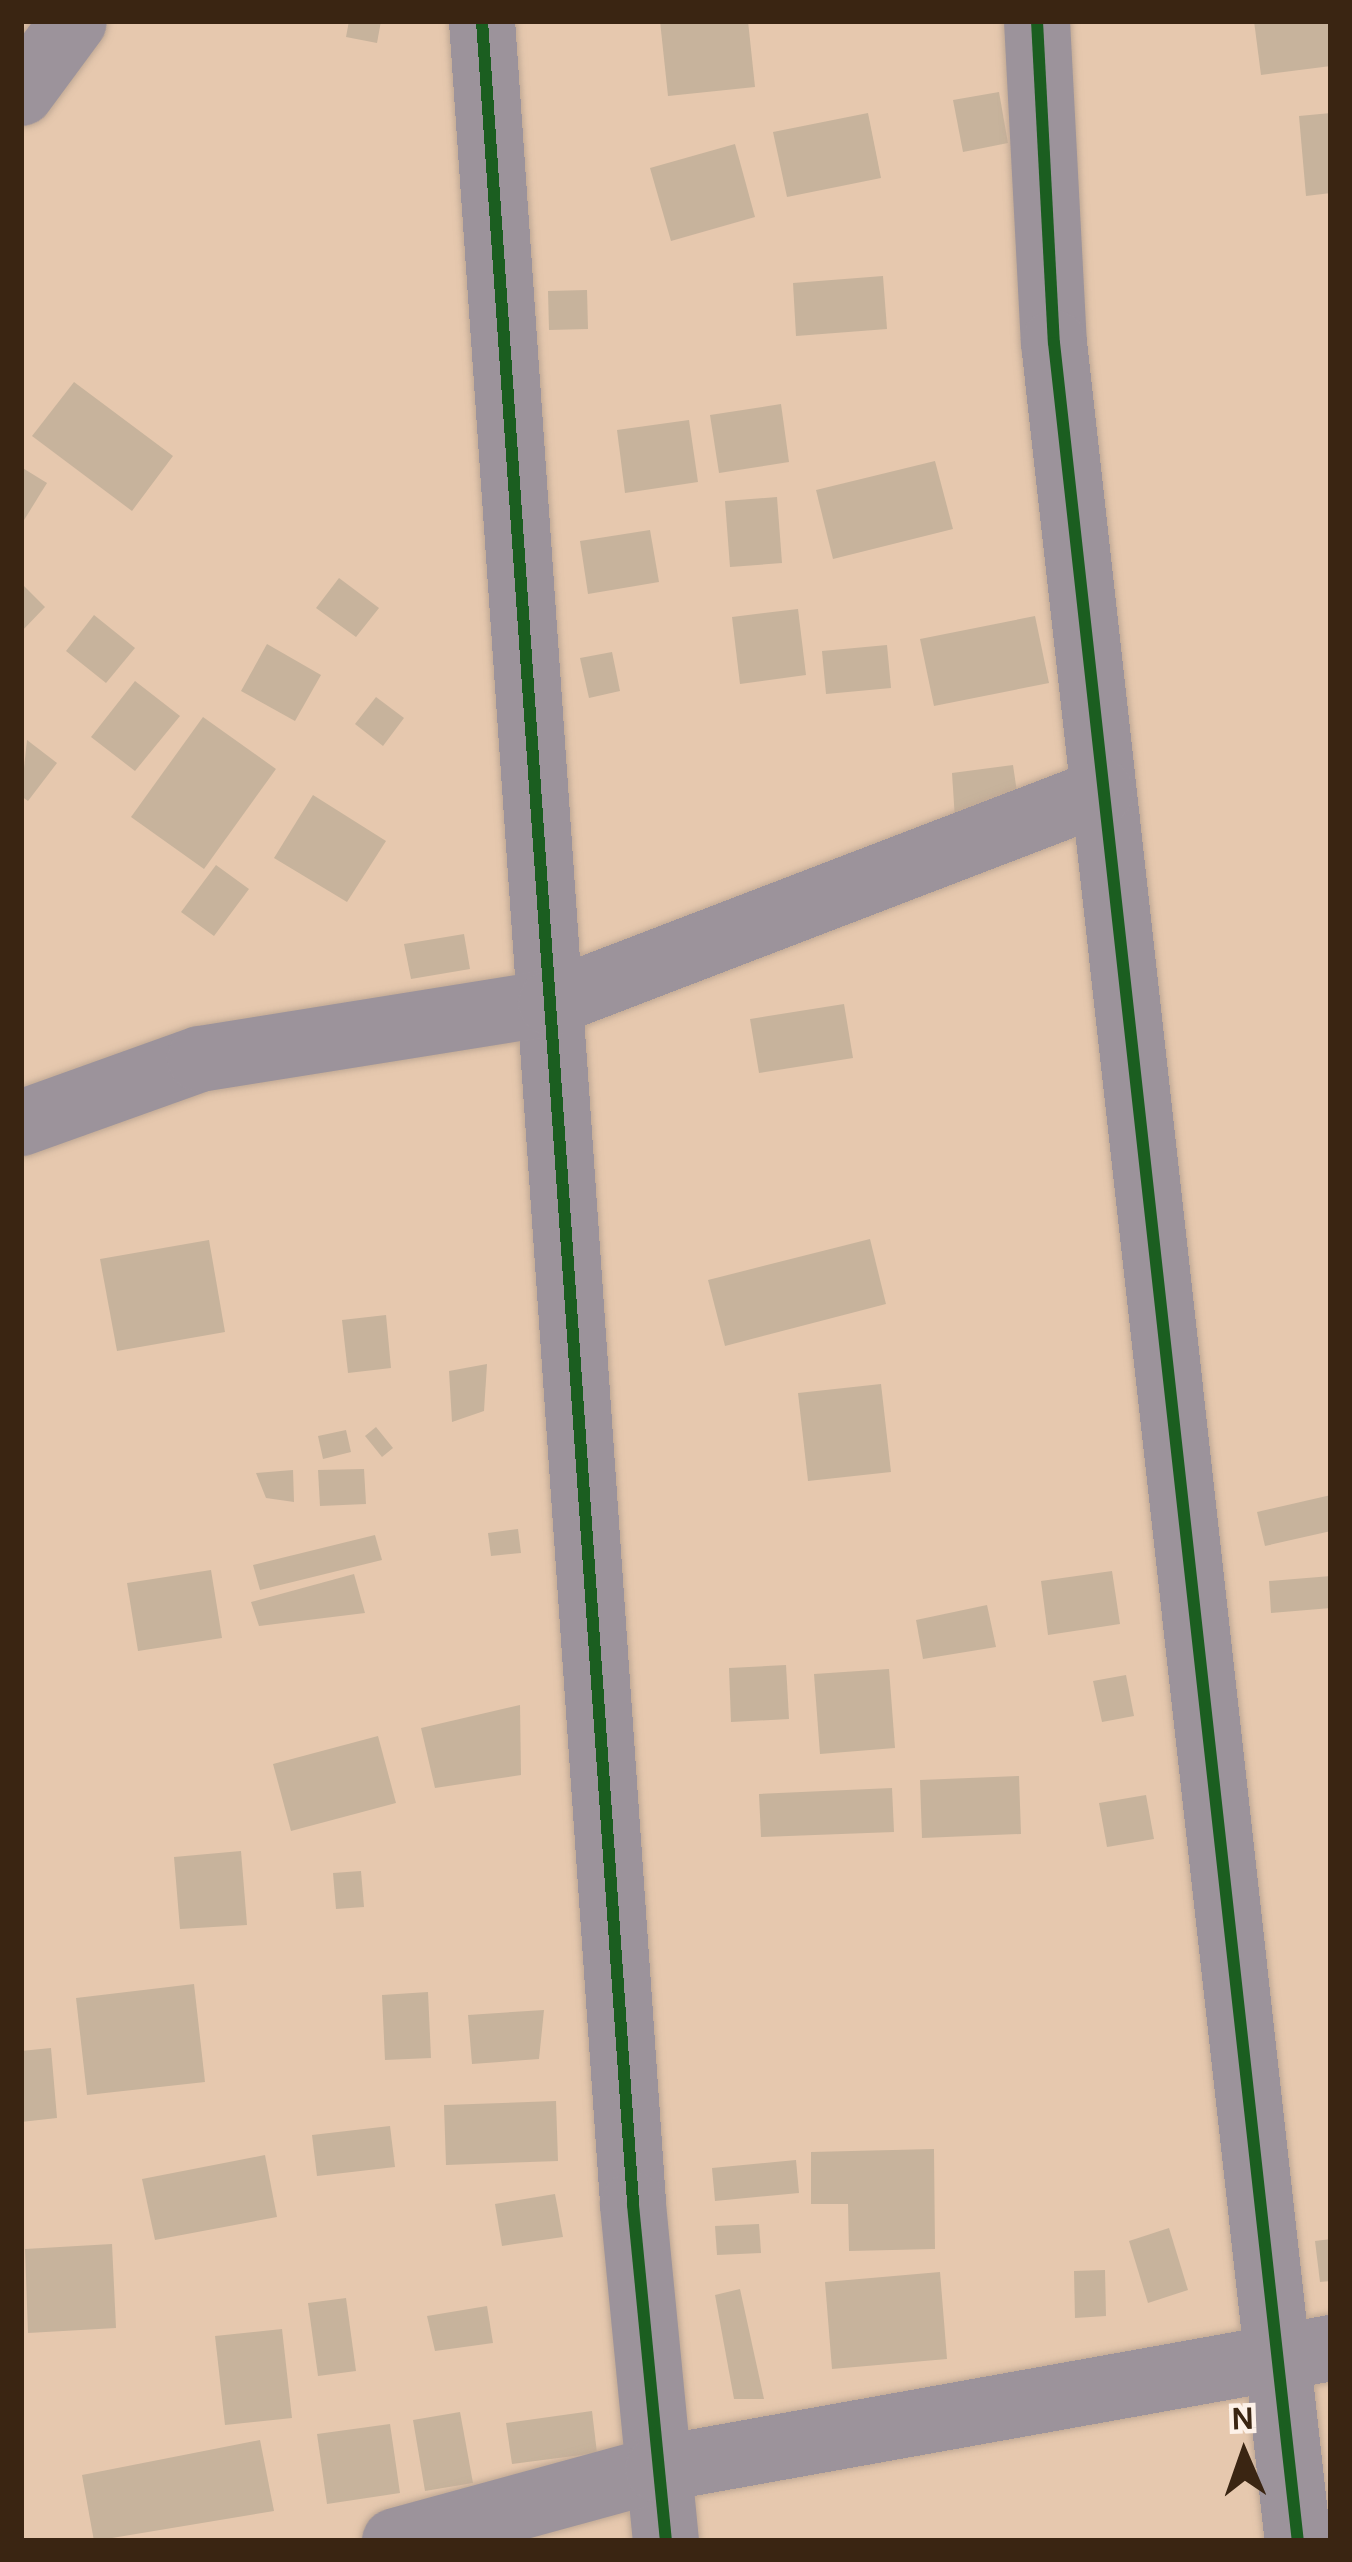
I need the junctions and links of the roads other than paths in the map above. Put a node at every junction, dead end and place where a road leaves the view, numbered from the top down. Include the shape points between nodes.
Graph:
1 (74, 21) edge
2 (482, 21) edge
3 (1037, 21) edge
4 (21, 93) edge
5 (1101, 792) junction
6 (551, 1003) junction
7 (21, 1123) edge
8 (1308, 2355) edge
9 (658, 2469) junction
10 (395, 2541) edge
11 (666, 2541) edge
12 (1298, 2541) edge

1 - 4 street
2 - 6 street
3 - 5 street via 1054,343
5 - 6 street
5 - 8 street
6 - 7 street via 200,1059
6 - 9 street
8 - 9 street
8 - 12 street
9 - 10 street
9 - 11 street

